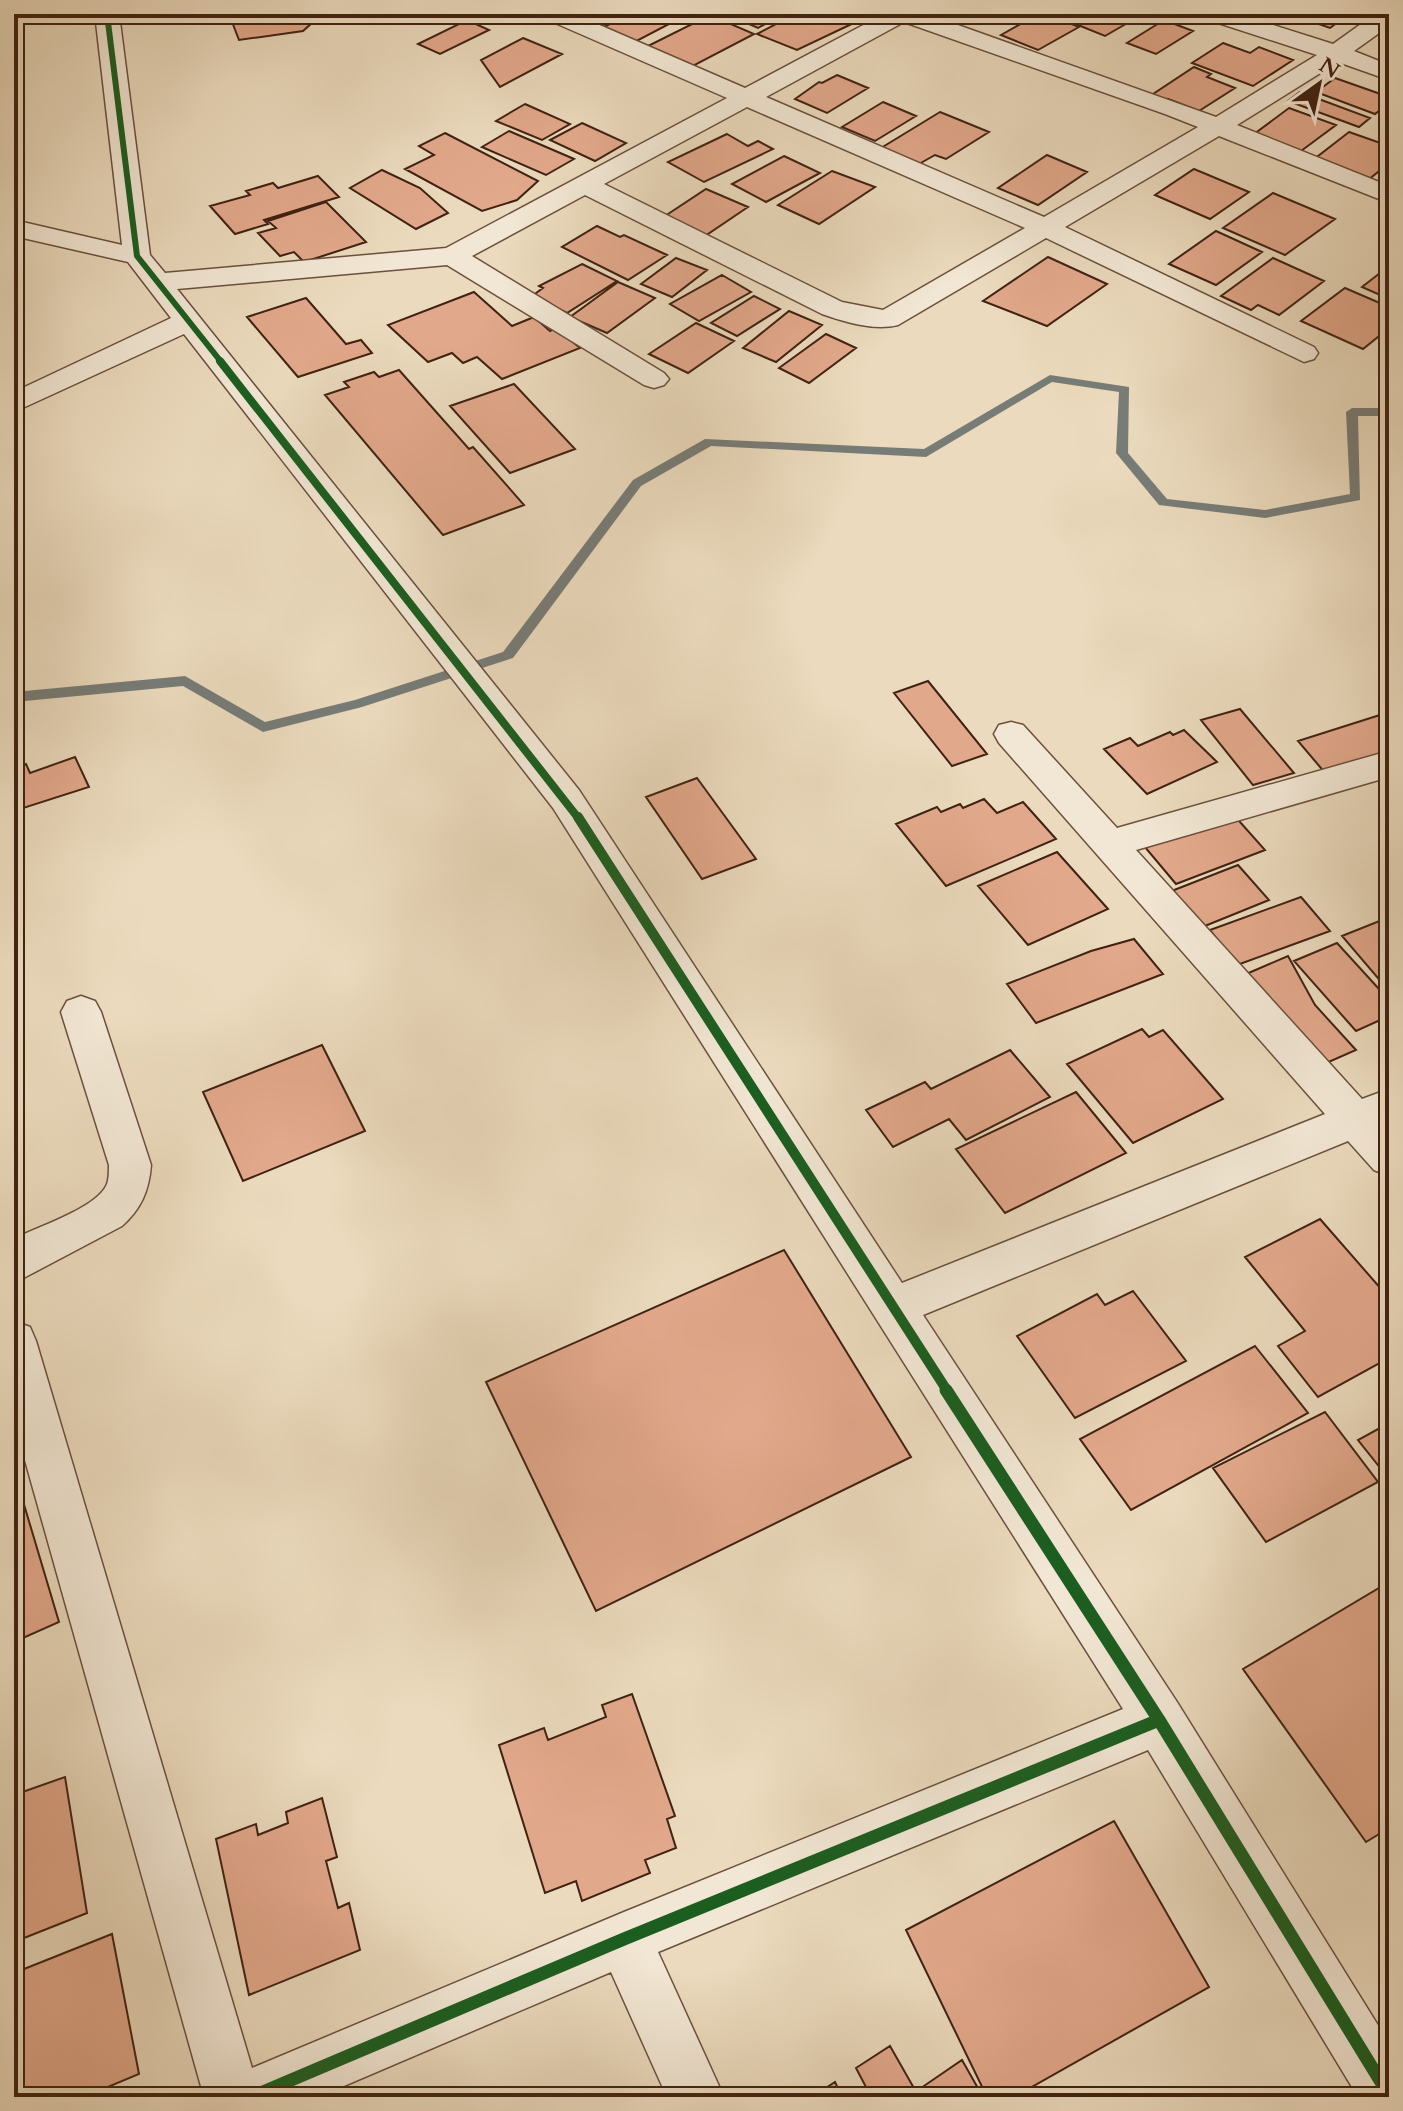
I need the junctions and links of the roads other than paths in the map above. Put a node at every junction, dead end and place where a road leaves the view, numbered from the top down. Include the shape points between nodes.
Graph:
1 (107, 14) edge
2 (554, 14) edge
3 (903, 14) edge
4 (1214, 14) edge
5 (1389, 15) edge
6 (1336, 53) junction
7 (1389, 73) edge
8 (747, 98) junction
9 (1218, 126) junction
10 (585, 185) junction
11 (1389, 195) edge
12 (1045, 227) junction
13 (14, 228) edge
14 (137, 256) junction
15 (452, 256) junction
16 (159, 282) junction
17 (188, 321) junction
18 (1304, 353) dead end
19 (654, 379) dead end
20 (14, 403) edge
21 (1011, 734) dead end
22 (1389, 764) edge
23 (1109, 844) junction
24 (81, 1012) dead end
25 (1371, 1113) edge
26 (1389, 1158) edge
27 (14, 1264) edge
28 (894, 1307) junction
29 (14, 1341) edge
30 (1159, 1720) junction
31 (624, 1939) junction
32 (1389, 2095) edge
33 (232, 2097) edge
34 (251, 2097) edge
35 (696, 2097) edge

1 - 14 street
2 - 8 street
3 - 8 street
3 - 9 street
4 - 6 street
5 - 6 street
6 - 7 street
6 - 9 street
8 - 10 street
8 - 12 street
9 - 11 street
9 - 12 street
10 - 12 street via 832,308 888,319
10 - 15 street
12 - 18 street
13 - 14 street
14 - 16 street
15 - 16 street
15 - 19 street
16 - 17 street
17 - 20 street
17 - 28 street via 566,799
21 - 23 street
22 - 23 street
23 - 25 street
24 - 27 street via 130,1165 127,1189 103,1214
25 - 26 street
25 - 28 street
28 - 30 street
29 - 33 street
30 - 31 street
30 - 32 street
31 - 34 street
31 - 35 street

